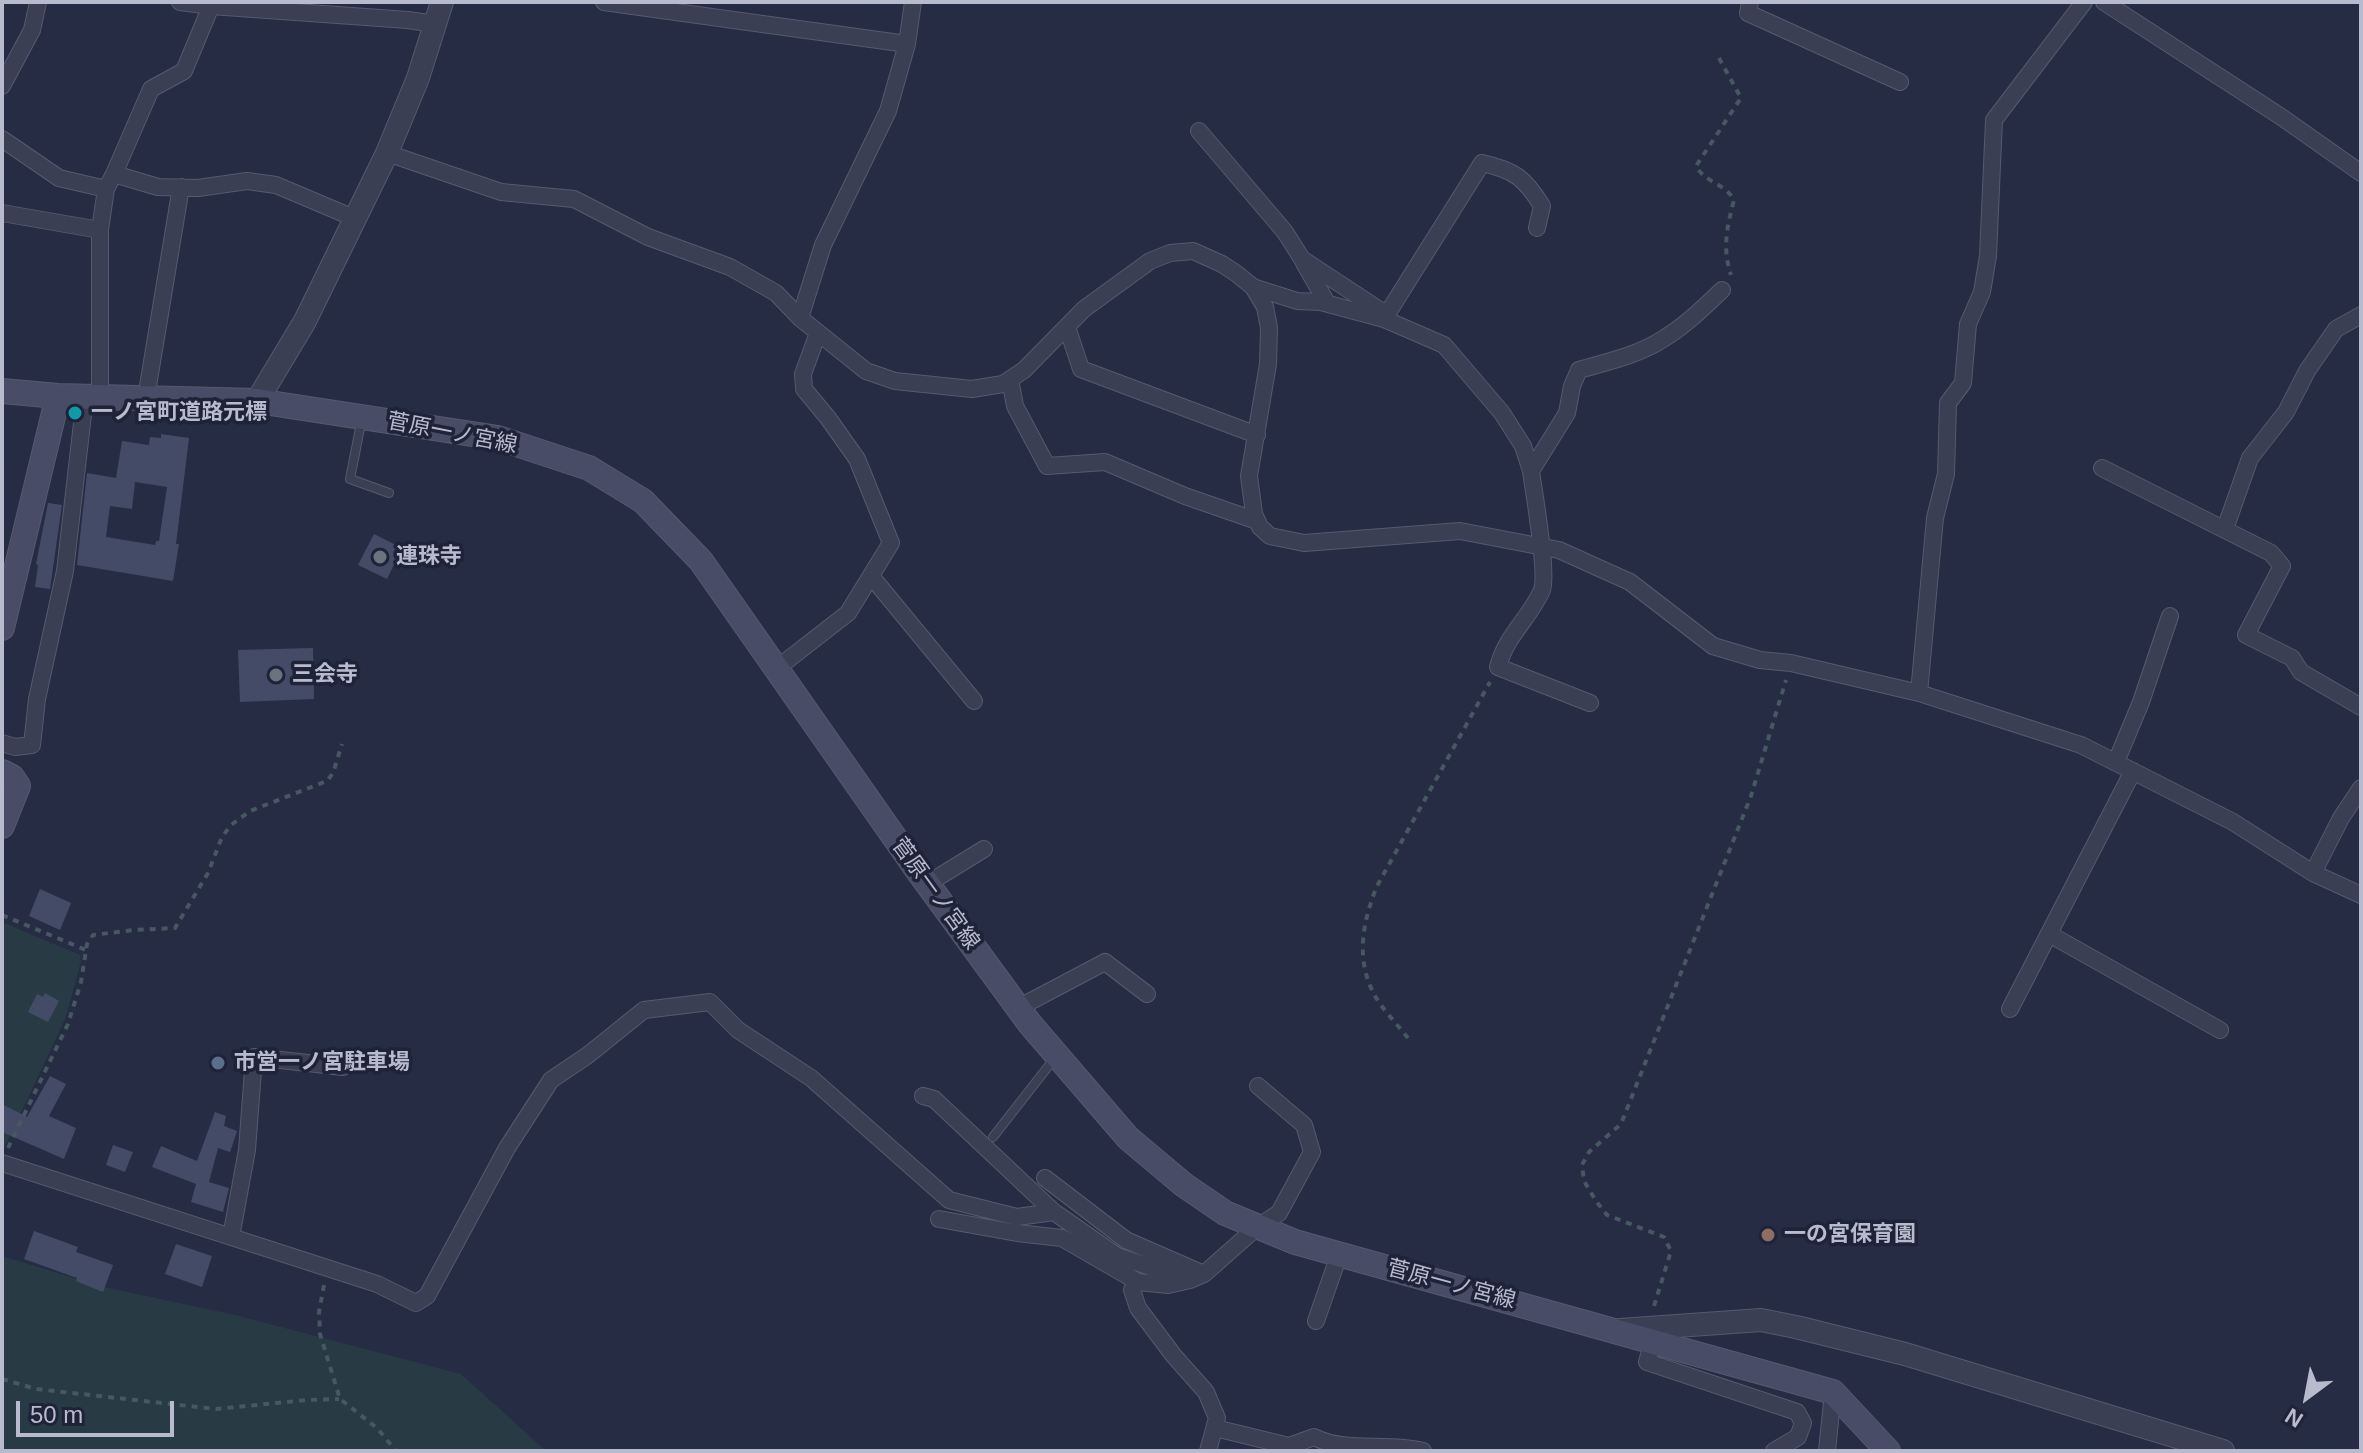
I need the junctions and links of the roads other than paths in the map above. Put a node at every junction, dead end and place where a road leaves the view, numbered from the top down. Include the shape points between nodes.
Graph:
1 (38, 2) edge
2 (180, 2) edge
3 (442, 2) edge
4 (604, 2) edge
5 (913, 2) edge
6 (1750, 2) edge
7 (2084, 2) edge
8 (2104, 2) edge
9 (211, 6) junction
10 (435, 24) junction
11 (907, 44) junction
12 (1900, 82) dead end
13 (2, 86) edge
14 (1199, 131) dead end
15 (2, 139) edge
16 (387, 153) junction
17 (2361, 173) edge
18 (114, 174) junction
19 (181, 187) junction
20 (106, 189) junction
21 (2, 213) edge
22 (354, 218) junction
23 (1537, 228) dead end
24 (100, 230) junction
25 (1302, 259) junction
26 (1253, 287) junction
27 (1722, 290) road end
28 (1327, 303) junction
29 (2361, 315) edge
30 (1385, 317) junction
31 (800, 318) junction
32 (1067, 327) junction
33 (818, 333) junction
34 (1010, 379) junction
35 (2, 391) edge
36 (58, 396) junction
37 (93, 397) junction
38 (146, 398) junction
39 (257, 401) junction
40 (362, 417) junction
41 (1257, 435) junction
42 (2102, 468) dead end
43 (1531, 471) junction
44 (389, 493) dead end
45 (1257, 521) junction
46 (2225, 529) junction
47 (1541, 547) junction
48 (871, 576) junction
49 (2170, 616) dead end
50 (2, 628) edge
51 (776, 669) junction
52 (1919, 693) junction
53 (974, 701) dead end
54 (1590, 703) dead end
55 (2361, 707) edge
56 (2, 743) edge
57 (2116, 762) junction
58 (2133, 771) junction
59 (2, 772) edge
60 (2361, 788) edge
61 (2, 826) edge
62 (984, 849) dead end
63 (2313, 873) junction
64 (927, 884) junction
65 (2361, 895) edge
66 (2049, 934) junction
67 (1147, 994) dead end
68 (1018, 1008) junction
69 (2010, 1009) dead end
70 (2220, 1030) dead end
71 (1057, 1055) junction
72 (343, 1067) dead end
73 (1258, 1086) dead end
74 (923, 1096) dead end
75 (993, 1137) dead end
76 (5, 1156) edge
77 (1045, 1178) dead end
78 (1054, 1212) junction
79 (939, 1219) dead end
80 (1256, 1228) junction
81 (231, 1237) junction
82 (1339, 1255) junction
83 (1197, 1277) junction
84 (1138, 1282) junction
85 (1316, 1321) dead end
86 (1650, 1334) junction
87 (1833, 1392) junction
88 (1215, 1428) junction
89 (1208, 1451) edge
90 (1423, 1451) edge
91 (1774, 1451) edge
92 (1827, 1451) edge
93 (1888, 1451) edge
94 (2223, 1451) edge

1 - 13 street via 32,30
2 - 9 street
3 - 10 street
4 - 11 street
5 - 11 street
6 - 12 street via 1748,13
7 - 52 street via 1994,120 1988,256 1982,292 1968,324 1963,383 1948,403 1946,474 1935,518
8 - 17 street
9 - 10 street
9 - 18 street via 184,71 151,89
10 - 16 street
11 - 31 street via 888,111 823,245
14 - 25 street
15 - 20 street via 59,178
16 - 22 street
16 - 31 street via 501,192 574,199 648,237 730,267 776,293
18 - 19 street via 158,187
18 - 20 street
19 - 22 street via 247,181 276,185
19 - 38 street
20 - 24 street
21 - 24 street
22 - 39 street via 305,321
23 - 30 street via 1542,206 1529,184 1482,163
24 - 37 street
25 - 28 street
25 - 30 street
26 - 28 street via 1297,301
26 - 32 street via 1193,251 1170,253 1150,261
26 - 41 street via 1269,328
27 - 43 street via 1662,341 1579,370 1567,413
28 - 30 street
29 - 46 street via 2336,329 2286,412 2250,458
30 - 43 street via 1444,345 1502,413 1523,446
31 - 33 street
32 - 34 street
32 - 41 street via 1081,369
33 - 34 street via 866,371 895,381 972,389
33 - 48 street via 803,374 804,389 857,459 891,543
34 - 45 street via 1015,406 1047,466 1105,462
35 - 36 main road, 菅原一ノ宮線
36 - 37 main road, 菅原一ノ宮線
36 - 50 main road
37 - 38 main road, 菅原一ノ宮線
37 - 56 street via 32,745
38 - 39 main road, 菅原一ノ宮線
39 - 40 main road, 菅原一ノ宮線
40 - 44 lane via 350,479
40 - 51 main road, 菅原一ノ宮線 via 498,438 589,468 643,501 701,561
41 - 45 street via 1249,476
42 - 46 street
43 - 47 street
45 - 47 street via 1270,536 1304,543 1460,531
46 - 55 street via 2271,553 2282,566 2246,635 2292,658 2301,672
47 - 52 street via 1630,582 1713,646
47 - 54 street via 1543,588 1498,667
48 - 51 street via 848,613
48 - 53 street
49 - 57 street
51 - 64 main road, 菅原一ノ宮線
52 - 57 street via 2081,745
57 - 58 street
58 - 63 street via 2233,822
58 - 66 street
59 - 61 main road via 18,786
60 - 63 street
62 - 64 street
63 - 65 street
64 - 68 main road, 菅原一ノ宮線
66 - 69 street
66 - 70 street
67 - 68 street via 1105,962
68 - 71 main road, 菅原一ノ宮線
71 - 75 lane
71 - 80 main road, 菅原一ノ宮線 via 1128,1138 1184,1185
72 - 81 street via 254,1057 247,1150
73 - 80 street via 1304,1125 1312,1152 1279,1213
74 - 78 street via 934,1099
76 - 81 street
77 - 83 street via 1126,1240
78 - 81 street via 1017,1217 949,1200 811,1078 738,1030 710,1002 644,1010 551,1080 507,1148 427,1296 416,1303 377,1284
78 - 83 street via 1117,1256
79 - 84 street via 1062,1238
80 - 82 main road, 菅原一ノ宮線
80 - 83 street
82 - 85 street
82 - 86 main road, 菅原一ノ宮線 via 1614,1330
83 - 84 street via 1168,1285
84 - 88 street via 1132,1290 1138,1308 1206,1392 1217,1418
86 - 87 main road, 菅原一ノ宮線
86 - 91 street via 1647,1362 1797,1412 1803,1423 1798,1437
86 - 94 street via 1761,1320 1796,1327 1905,1354
87 - 92 street
87 - 93 main road
88 - 89 street
88 - 90 street via 1289,1446 1314,1437 1327,1446

